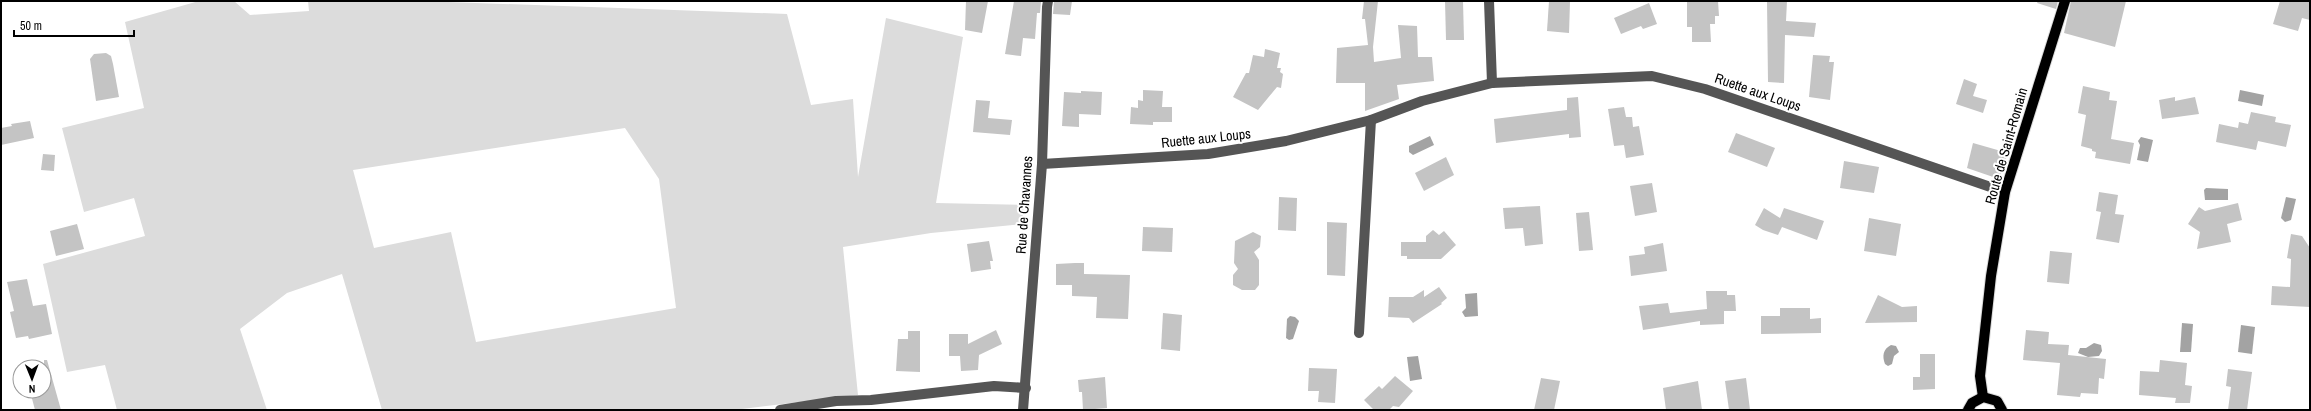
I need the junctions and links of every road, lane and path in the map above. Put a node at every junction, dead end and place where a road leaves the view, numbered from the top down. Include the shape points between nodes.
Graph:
1 (1048, 1) edge
2 (1489, 1) edge
3 (2065, 1) edge
4 (1492, 83) junction
5 (1371, 120) junction
6 (1042, 164) junction
7 (2005, 192) junction
8 (1359, 333) dead end
9 (1026, 388) junction
10 (1983, 397) junction
11 (780, 410) edge
12 (1023, 410) edge
13 (1968, 410) edge
14 (2002, 410) edge

1 - 6 street, Rue de Chavannes
2 - 4 street
3 - 7 main road, Route de Saint-Romain
4 - 5 street, Ruette aux Loups via 1422,101
4 - 7 street, Ruette aux Loups via 1652,76 1706,89
5 - 6 street, Ruette aux Loups via 1286,141 1208,154
5 - 8 street
6 - 9 street, Rue de Chavannes
7 - 10 main road, Route de Saint-Romain via 1980,376
9 - 11 street via 994,386 871,400 836,401
9 - 12 street, Rue de Chavannes
10 - 13 main road via 1972,403
10 - 14 main road via 1997,401

